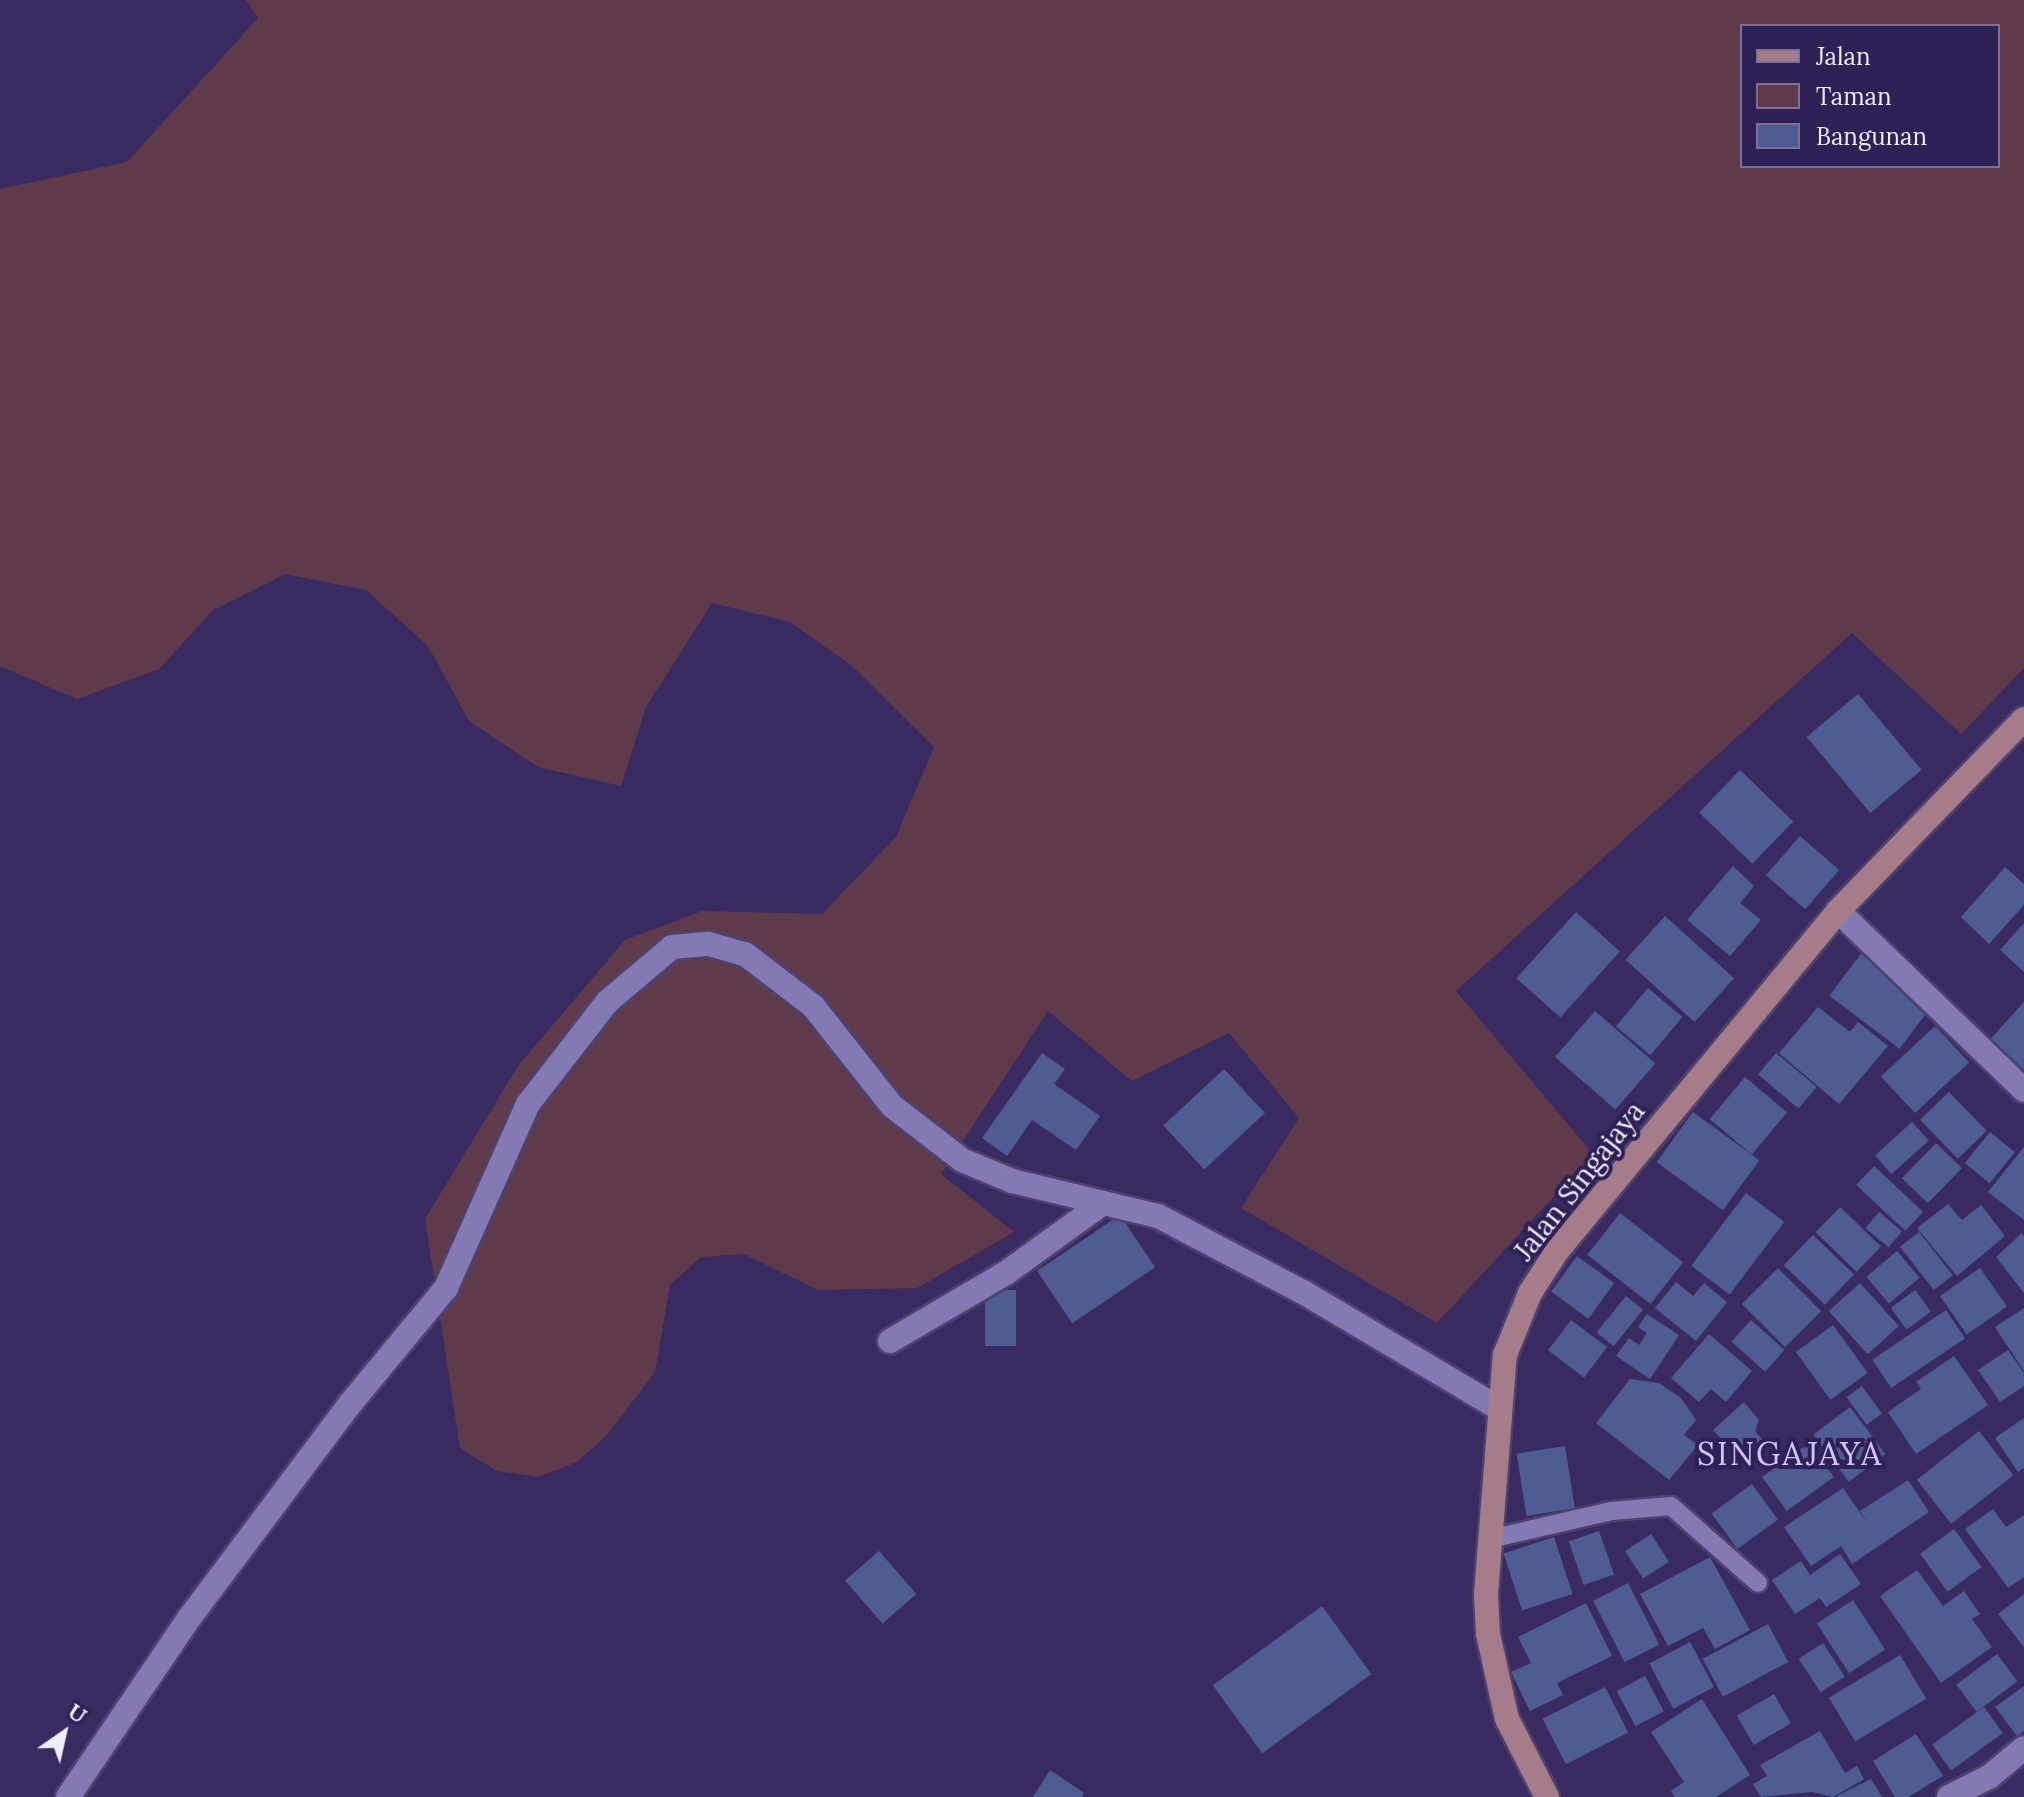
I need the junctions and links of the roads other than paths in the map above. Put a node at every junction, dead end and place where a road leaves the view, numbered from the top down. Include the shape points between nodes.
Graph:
1 (2024, 719) edge
2 (1838, 911) junction
3 (2024, 1090) edge
4 (1100, 1205) junction
5 (890, 1341) dead end
6 (1498, 1408) junction
7 (1490, 1539) junction
8 (1758, 1583) dead end
9 (2024, 1748) edge
10 (68, 1797) edge
11 (1547, 1797) edge
12 (1949, 1797) edge

1 - 2 street, Jalan Singajaya
2 - 3 street
2 - 6 street, Jalan Singajaya via 1557,1251 1530,1293 1505,1355
4 - 5 street via 1006,1273
4 - 6 street via 1158,1216 1303,1292
4 - 10 street via 1012,1181 962,1160 892,1106 813,1006 745,954 709,944 672,947 607,1002 528,1104 446,1288 350,1404 190,1617
6 - 7 street, Jalan Singajaya
7 - 8 lane via 1611,1511 1671,1506
7 - 11 street, Jalan Singajaya via 1488,1634 1503,1705
9 - 12 street via 1989,1777

